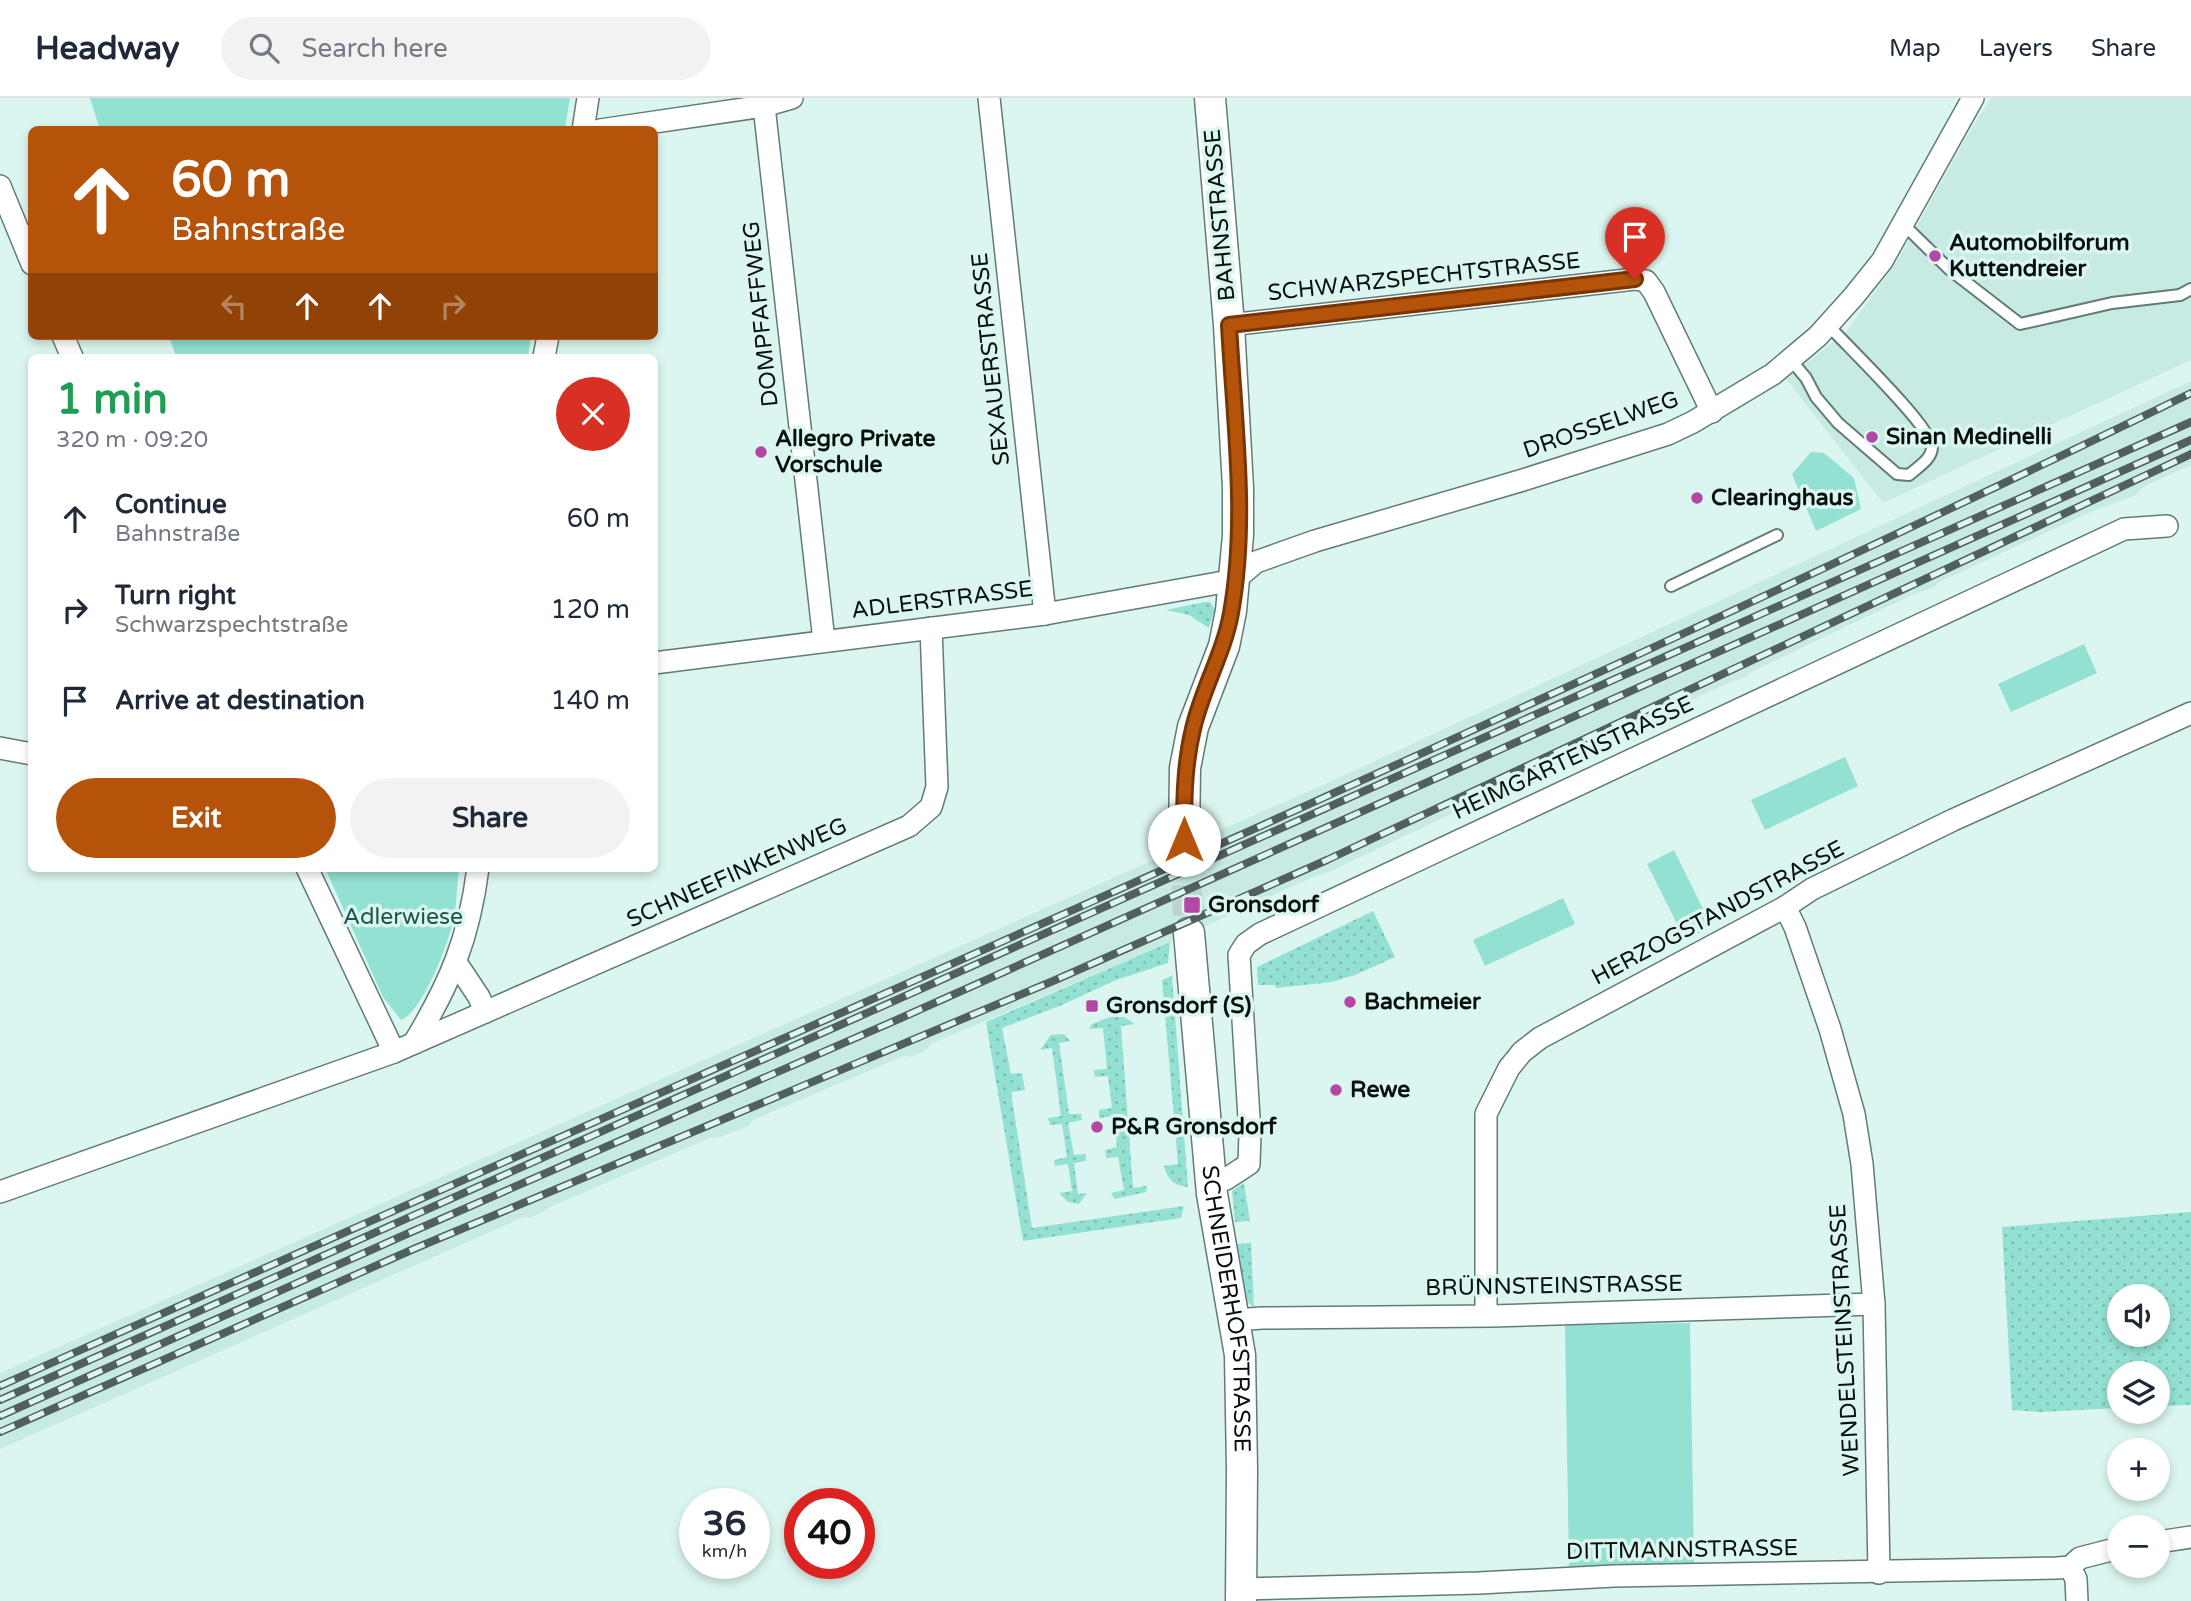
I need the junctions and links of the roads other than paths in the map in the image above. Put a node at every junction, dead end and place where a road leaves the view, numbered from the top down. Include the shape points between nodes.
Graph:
1 (588, 98) edge
2 (792, 98) edge
3 (989, 98) edge
4 (1210, 98) edge
5 (1973, 98) edge
6 (764, 106) junction
7 (584, 126) edge
8 (627, 126) edge
9 (0, 186) edge
10 (1903, 224) junction
11 (28, 254) edge
12 (2191, 289) edge
13 (1229, 325) junction
14 (1828, 325) junction
15 (1791, 360) junction
16 (1712, 412) junction
17 (2167, 526) dead end
18 (1777, 536) dead end
19 (1235, 580) junction
20 (1671, 586) dead end
21 (1045, 614) junction
22 (931, 628) junction
23 (824, 641) junction
24 (658, 662) edge
25 (2191, 713) edge
26 (0, 748) edge
27 (28, 753) edge
28 (1184, 840) tunnel mouth
29 (309, 872) edge
30 (478, 872) edge
31 (1784, 907) junction
32 (1189, 933) tunnel mouth
33 (457, 964) junction
34 (485, 1012) junction
35 (404, 1048) junction
36 (1211, 1183) junction
37 (0, 1192) edge
38 (1874, 1304) junction
39 (1486, 1315) junction
40 (1236, 1320) junction
41 (2191, 1537) edge
42 (2170, 1540) edge
43 (2107, 1551) edge
44 (2070, 1567) junction
45 (1879, 1573) junction
46 (1241, 1595) edge
47 (2077, 1601) edge

1 - 7 street
2 - 6 street
3 - 21 street, SEXAUERSTRASSE
4 - 13 street, BAHNSTRASSE
5 - 10 street, DROSSELWEG
6 - 8 street
6 - 23 street, DOMPFAFFWEG
9 - 11 street
10 - 12 lane via 1949,269 2020,324 2112,303 2180,295
10 - 14 street, DROSSELWEG via 1882,261
13 - 16 street, SCHWARZSPECHTSTRASSE via 1635,279 1646,281 1654,292
13 - 19 street, BAHNSTRASSE via 1238,488
14 - 15 street, DROSSELWEG
14 - 15 lane via 1929,436 1930,456 1909,475 1897,474 1838,423
15 - 16 street, DROSSELWEG
16 - 19 street, DROSSELWEG via 1668,434 1315,541 1256,562
17 - 36 street, HEIMGARTENSTRASSE via 2124,529 1260,934 1239,955 1249,1164
18 - 20 lane
19 - 21 street, ADLERSTRASSE
19 - 28 street, BAHNSTRASSE via 1224,646 1193,727 1185,768
21 - 22 street, ADLERSTRASSE
22 - 23 street, ADLERSTRASSE
22 - 34 street, SCHNEEFINKENWEG via 937,787 931,807 922,815 909,826
23 - 24 street, ADLERSTRASSE
25 - 31 street, HERZOGSTANDSTRASSE via 1953,820
26 - 27 street
29 - 35 street
30 - 33 street via 473,910
31 - 38 street, WENDELSTEINSTRASSE via 1830,1029 1854,1114
31 - 39 street, HERZOGSTANDSTRASSE via 1540,1038 1509,1069 1486,1114
32 - 36 street, SCHNEIDERHOFSTRASSE
33 - 34 street
33 - 35 street
34 - 35 street, SCHNEEFINKENWEG
35 - 37 street, SCHNEEFINKENWEG
36 - 40 street, SCHNEIDERHOFSTRASSE
38 - 39 street, BRÜNNSTEINSTRASSE
38 - 45 street, WENDELSTEINSTRASSE
39 - 40 street, BRÜNNSTEINSTRASSE
40 - 46 street, SCHNEIDERHOFSTRASSE
41 - 42 street
43 - 44 street, DITTMANNSTRASSE via 2080,1558
44 - 45 street, DITTMANNSTRASSE
44 - 47 street via 2077,1579
45 - 46 street, DITTMANNSTRASSE via 1614,1576

